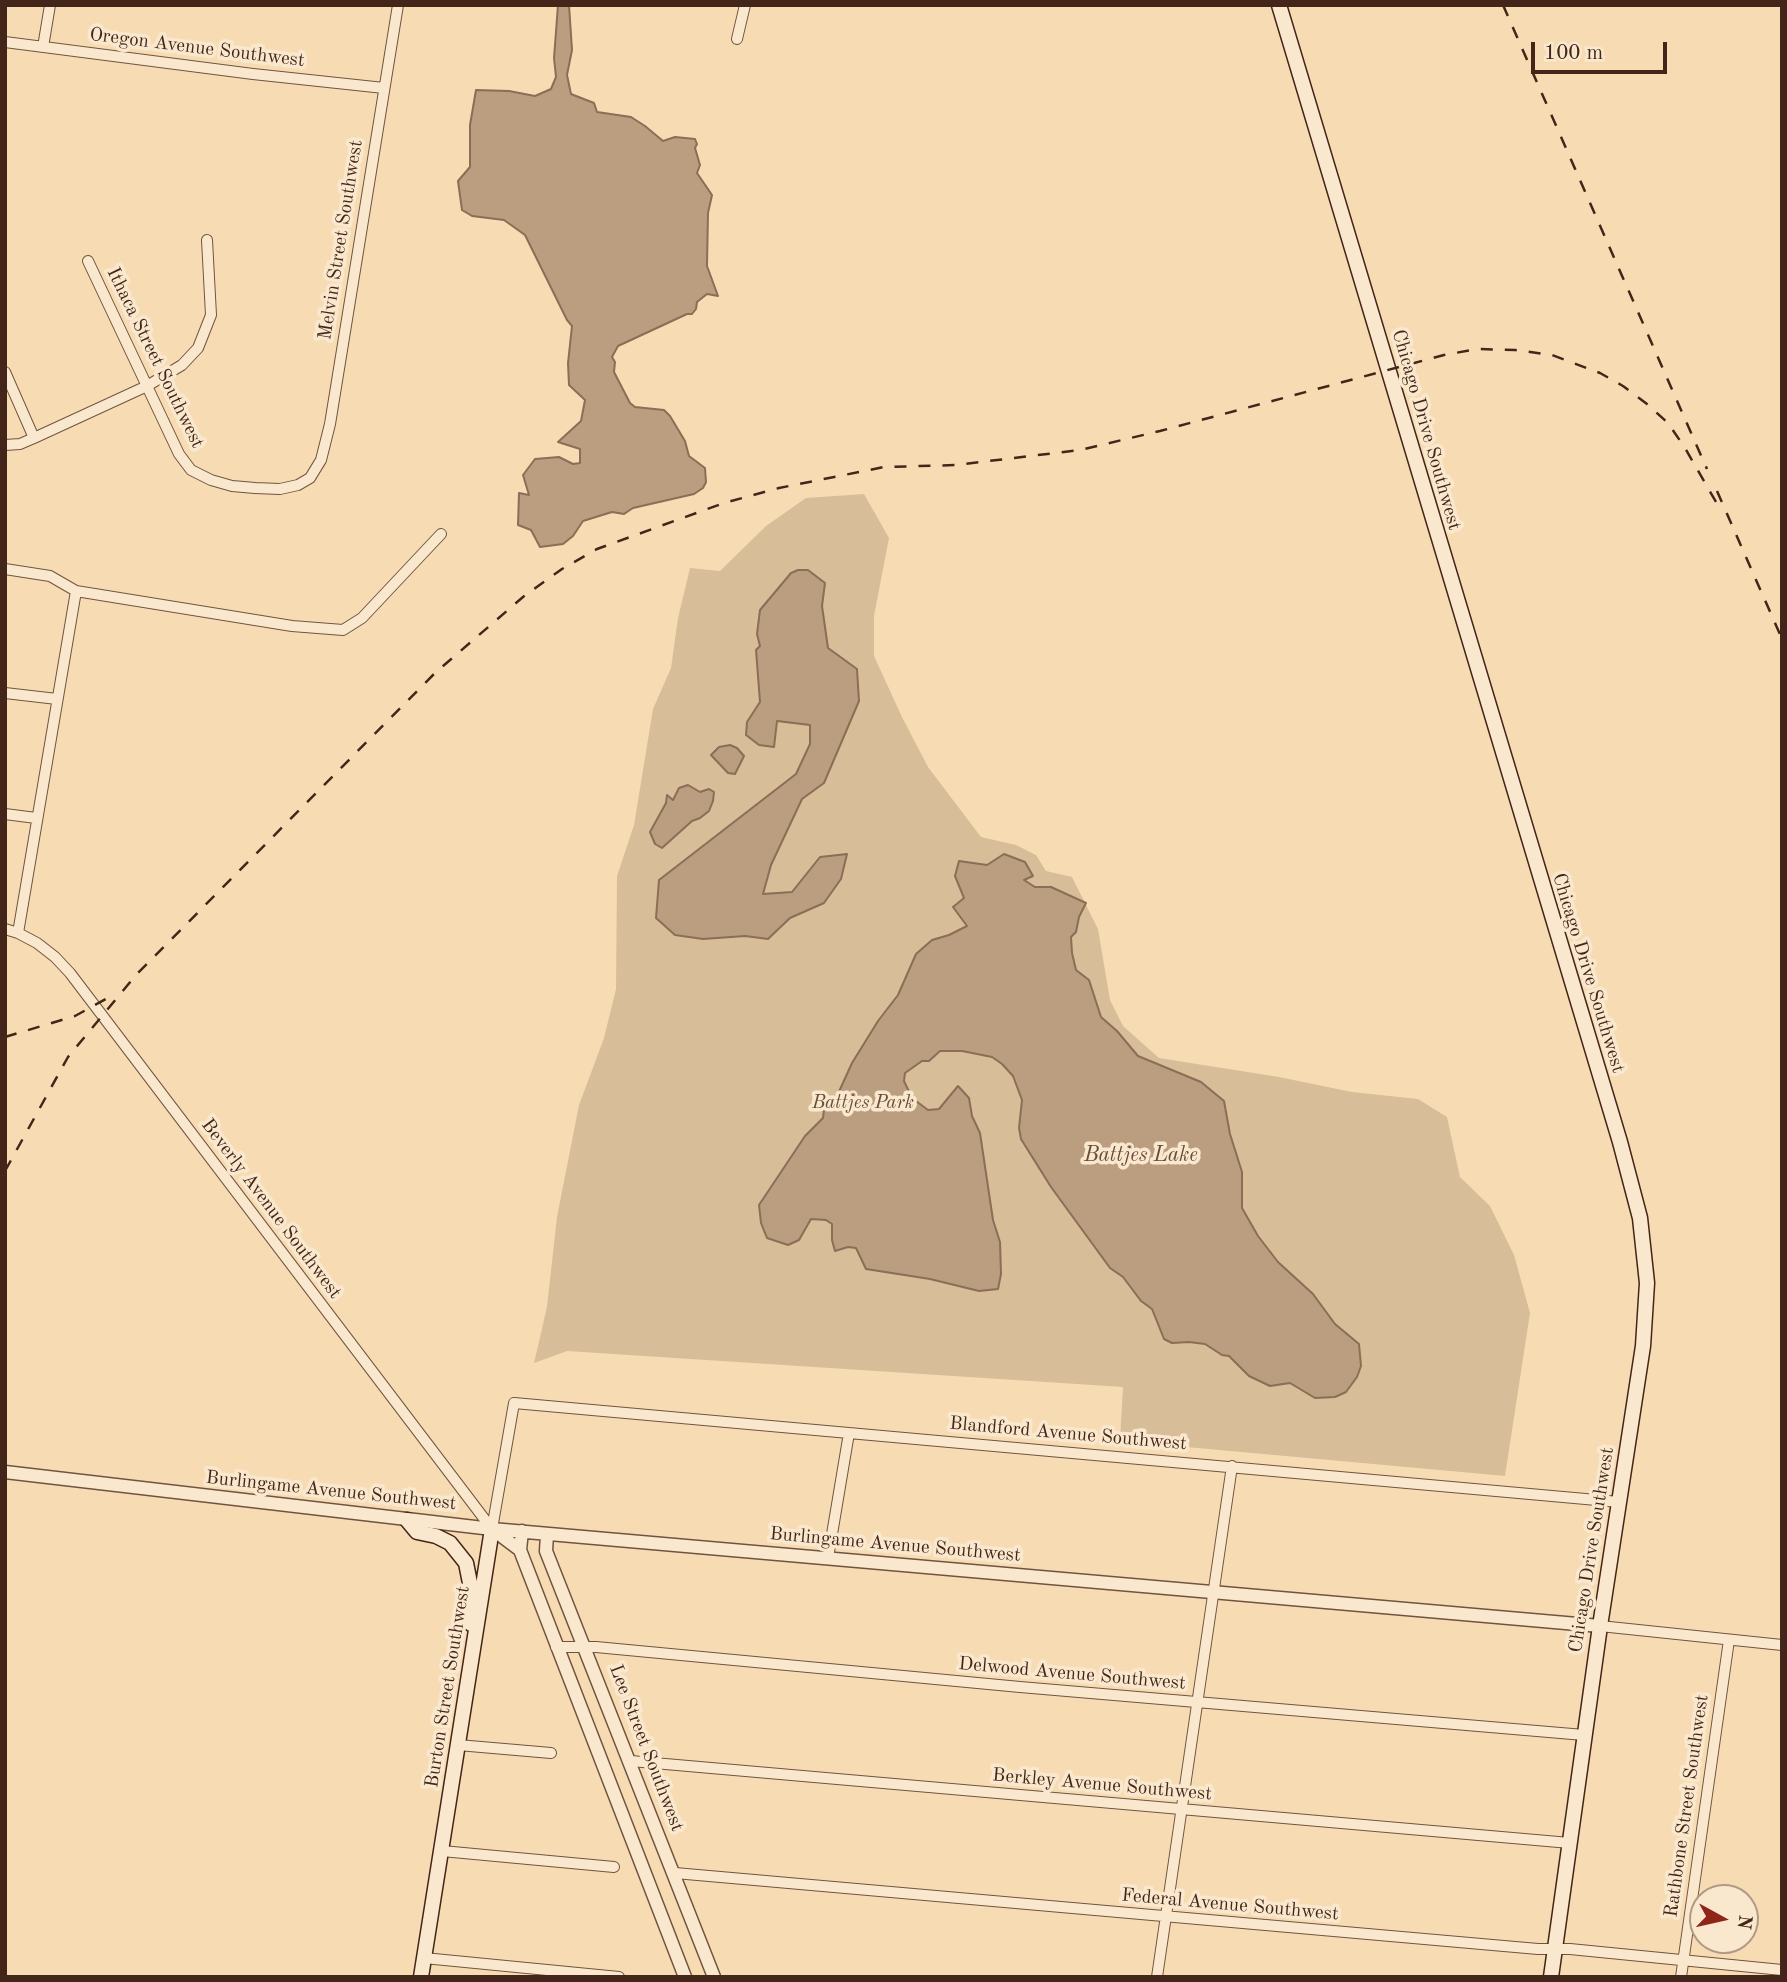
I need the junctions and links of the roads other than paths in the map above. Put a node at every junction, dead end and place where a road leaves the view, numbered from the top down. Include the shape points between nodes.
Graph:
1 (50, 5) edge
2 (398, 5) edge
3 (745, 5) edge
4 (1279, 5) edge
5 (737, 39) dead end
6 (5, 42) edge
7 (43, 47) junction
8 (384, 88) junction
9 (207, 240) dead end
10 (88, 261) dead end
11 (5, 372) edge
12 (147, 386) junction
13 (34, 438) junction
14 (5, 445) edge
15 (310, 478) joint
16 (441, 534) dead end
17 (5, 569) edge
18 (76, 591) junction
19 (5, 693) edge
20 (57, 699) junction
21 (5, 814) edge
22 (36, 818) junction
23 (5, 929) edge
24 (18, 933) junction
25 (514, 1403) joint
26 (849, 1433) junction
27 (1232, 1466) junction
28 (5, 1472) edge
29 (1619, 1502) junction
30 (407, 1520) junction
31 (492, 1529) junction
32 (522, 1531) junction
33 (547, 1534) junction
34 (520, 1550) junction
35 (828, 1558) junction
36 (1212, 1592) junction
37 (1600, 1626) junction
38 (1729, 1640) junction
39 (474, 1643) junction
40 (1782, 1645) edge
41 (586, 1646) junction
42 (556, 1647) junction
43 (1197, 1702) junction
44 (1584, 1735) junction
45 (458, 1745) junction
46 (551, 1753) dead end
47 (631, 1761) junction
48 (1181, 1810) junction
49 (1570, 1843) junction
50 (442, 1851) junction
51 (614, 1867) dead end
52 (675, 1873) junction
53 (1166, 1917) junction
54 (1555, 1949) junction
55 (424, 1958) junction
56 (1683, 1961) junction
57 (1782, 1970) edge
58 (421, 1977) edge
59 (619, 1977) edge
60 (685, 1977) edge
61 (715, 1977) edge
62 (1157, 1977) edge
63 (1551, 1977) edge
64 (1681, 1977) edge

1 - 7 street
2 - 8 street, Melvin Street Southwest
3 - 5 street
4 - 29 main road, Chicago Drive Southwest via 1636,1198 1647,1299
6 - 7 street, Oregon Avenue Southwest
7 - 8 street, Oregon Avenue Southwest
8 - 15 street, Melvin Street Southwest via 330,424 321,460
9 - 12 street via 212,316 205,335 181,365
10 - 12 street, Ithaca Street Southwest
11 - 13 street
12 - 13 street
12 - 15 street, Ithaca Street Southwest via 191,470 232,486 280,489
13 - 14 street
16 - 18 street via 362,618 343,630
17 - 18 street via 50,576
18 - 20 street
19 - 20 street
20 - 22 street
21 - 22 street
22 - 24 street
23 - 24 street, Beverly Avenue Southwest
24 - 31 street, Beverly Avenue Southwest via 55,957 70,974
25 - 26 street, Blandford Avenue Southwest
25 - 31 street, Burton Street Southwest
26 - 27 street, Blandford Avenue Southwest
26 - 35 street
27 - 29 street, Blandford Avenue Southwest
27 - 36 street
28 - 30 street, Burlingame Avenue Southwest
29 - 37 main road, Chicago Drive Southwest
30 - 31 street, Burlingame Avenue Southwest
30 - 39 main road via 417,1532 450,1543 466,1563
31 - 32 street, Burlingame Avenue Southwest
31 - 34 street
31 - 39 main road, Burton Street Southwest
32 - 33 street, Burlingame Avenue Southwest
32 - 34 street
33 - 35 street, Burlingame Avenue Southwest
33 - 41 street, Lee Street Southwest via 546,1551
34 - 42 street
35 - 36 street, Burlingame Avenue Southwest
36 - 37 street, Burlingame Avenue Southwest
36 - 43 street
37 - 38 street, Burlingame Avenue Southwest
37 - 44 main road, Chicago Drive Southwest
38 - 40 street, Burlingame Avenue Southwest
38 - 56 street, Rathbone Street Southwest
39 - 45 main road, Burton Street Southwest
41 - 42 street, Delwood Avenue Southwest
41 - 43 street, Delwood Avenue Southwest
41 - 47 street, Lee Street Southwest
42 - 60 street
43 - 44 street, Delwood Avenue Southwest
43 - 48 street
44 - 49 main road, Chicago Drive Southwest
45 - 46 street
45 - 50 main road, Burton Street Southwest
47 - 48 street, Berkley Avenue Southwest
47 - 52 street, Lee Street Southwest
48 - 49 street, Berkley Avenue Southwest
48 - 53 street
49 - 54 main road, Chicago Drive Southwest
50 - 51 street
50 - 55 main road, Burton Street Southwest
52 - 53 street, Federal Avenue Southwest
52 - 61 street, Lee Street Southwest
53 - 54 street, Federal Avenue Southwest
53 - 62 street
54 - 56 street, Federal Avenue Southwest
54 - 63 main road, Chicago Drive Southwest
55 - 58 main road, Burton Street Southwest
55 - 59 street
56 - 57 street, Federal Avenue Southwest
56 - 64 street, Rathbone Street Southwest

